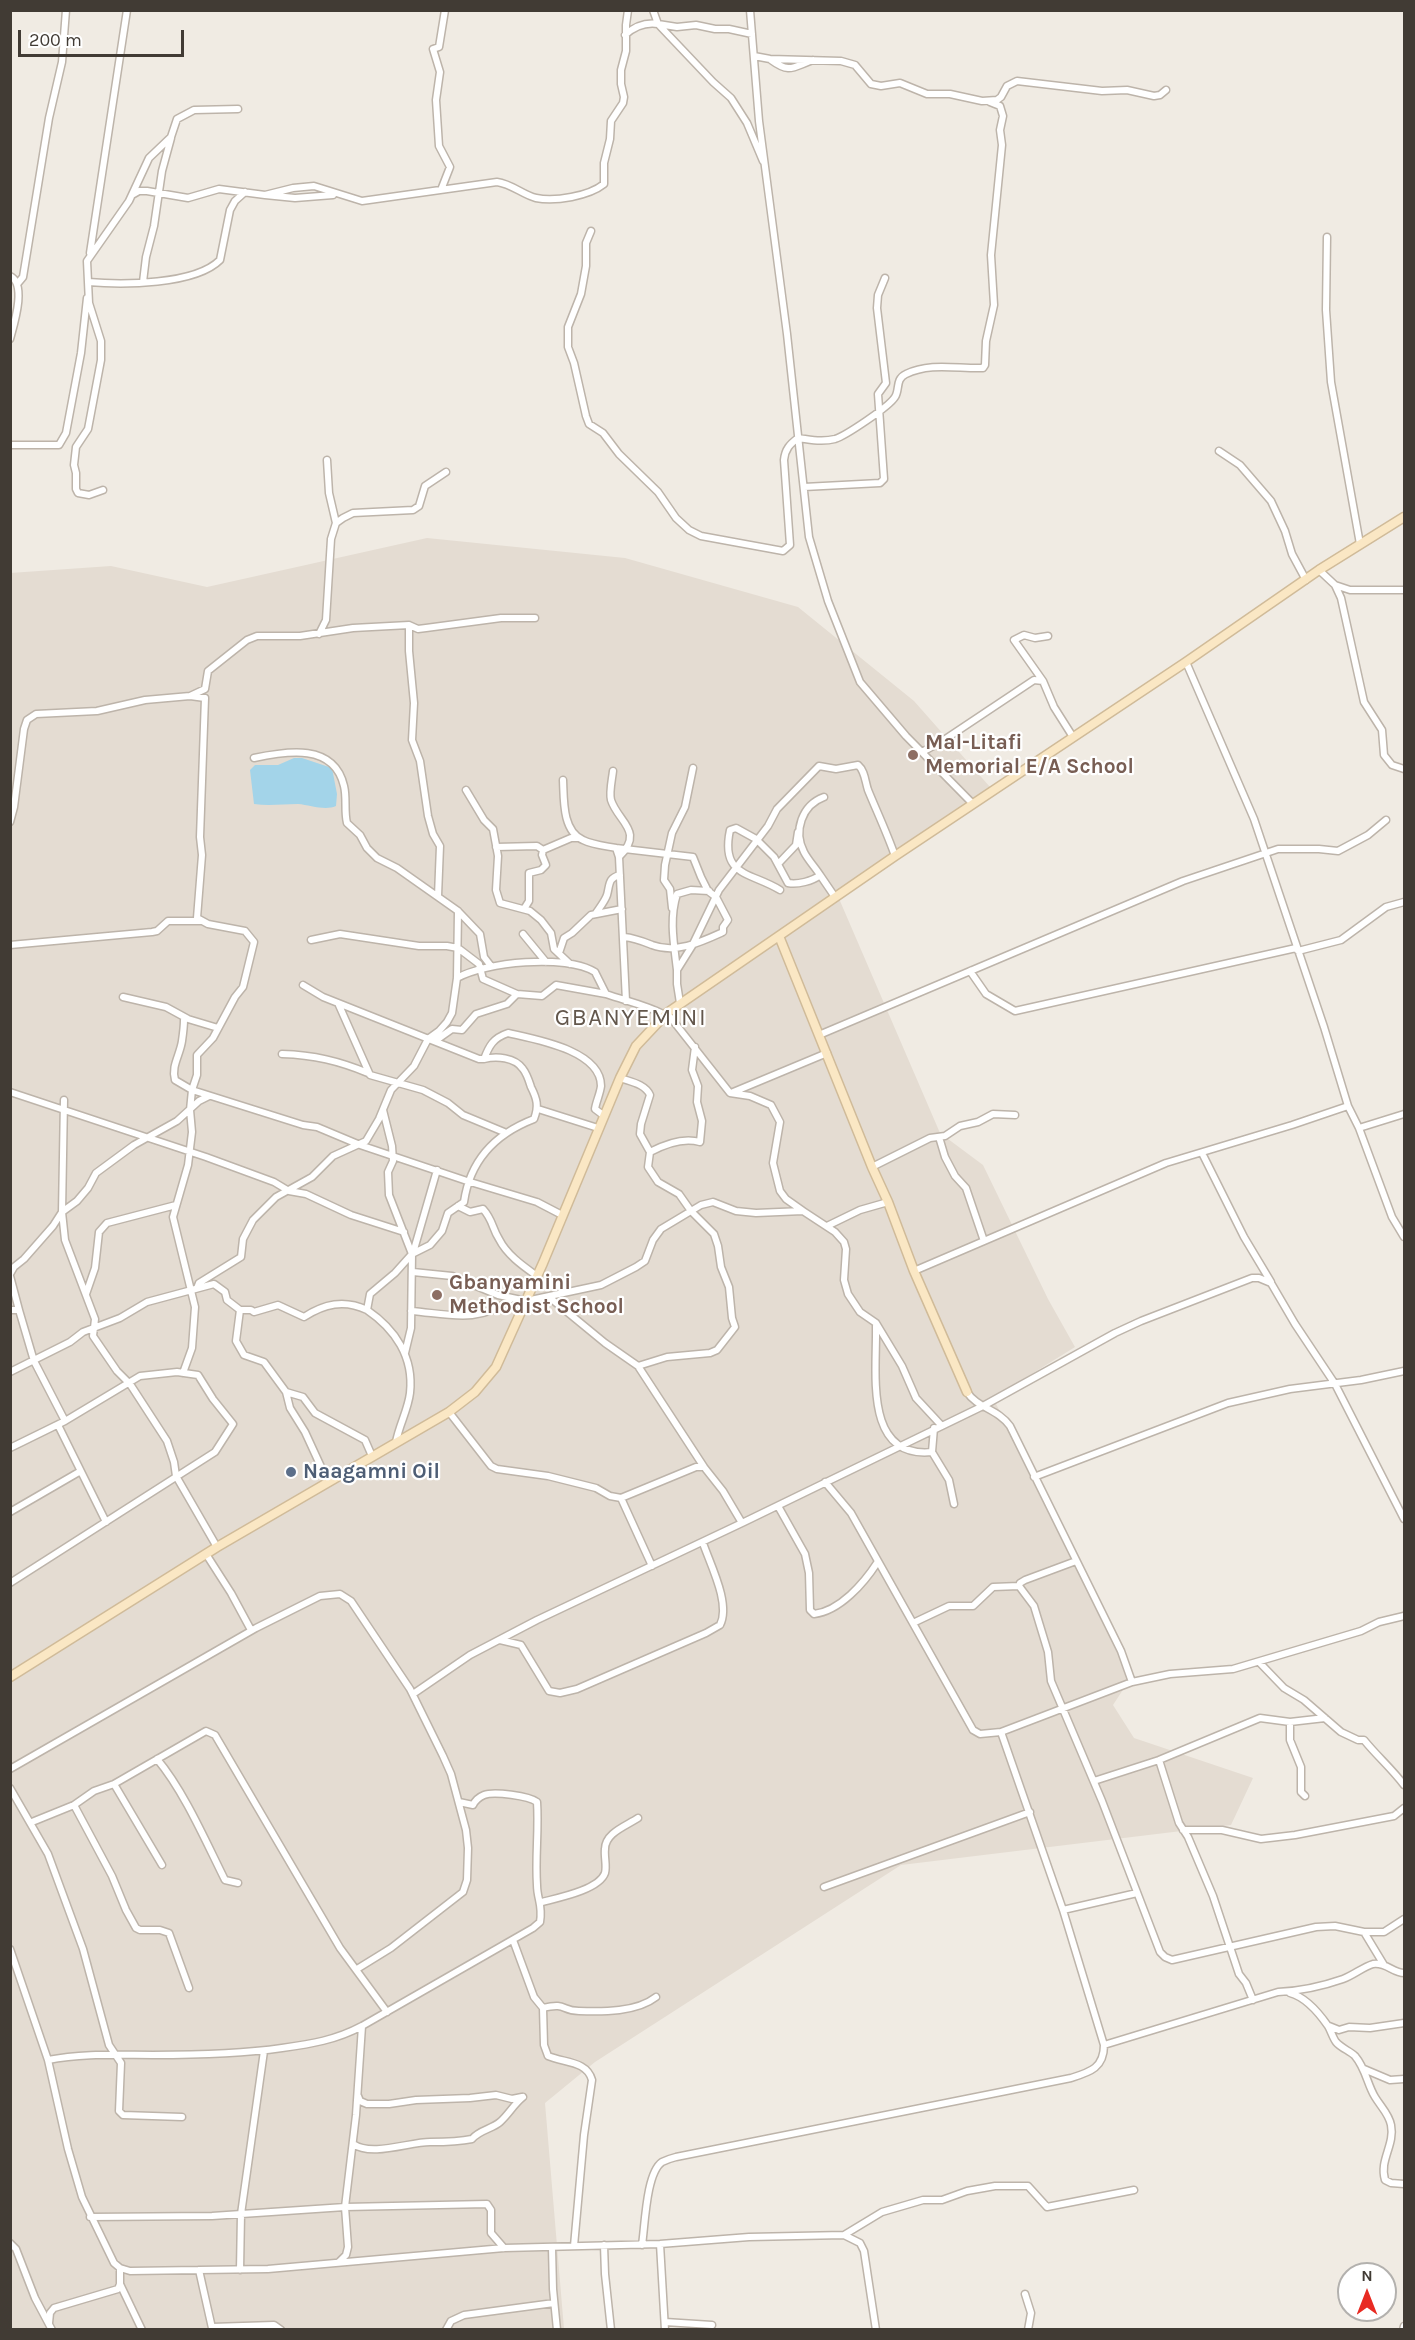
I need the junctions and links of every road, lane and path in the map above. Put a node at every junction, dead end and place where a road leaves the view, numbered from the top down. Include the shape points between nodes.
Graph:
1 (66, 10) edge
2 (127, 10) edge
3 (445, 10) edge
4 (628, 10) edge
5 (653, 10) edge
6 (750, 10) edge
7 (658, 24) junction
8 (752, 34) junction
9 (626, 35) junction
10 (754, 56) junction
11 (770, 59) junction
12 (818, 59) junction
13 (1166, 90) dead end
14 (990, 102) junction
15 (238, 110) dead end
16 (171, 137) junction
17 (765, 163) junction
18 (441, 190) junction
19 (245, 192) junction
20 (160, 194) junction
21 (337, 194) junction
22 (132, 195) junction
23 (265, 195) junction
24 (591, 231) dead end
25 (1327, 237) dead end
26 (90, 256) junction
27 (10, 276) edge
28 (885, 278) dead end
29 (88, 282) junction
30 (143, 282) junction
31 (18, 283) junction
32 (89, 291) junction
33 (10, 339) edge
34 (880, 412) junction
35 (798, 438) junction
36 (10, 445) edge
37 (1219, 451) dead end
38 (327, 460) dead end
39 (446, 472) dead end
40 (804, 487) junction
41 (103, 490) dead end
42 (1404, 517) edge
43 (336, 523) junction
44 (1360, 544) junction
45 (1319, 570) junction
46 (1306, 580) junction
47 (1335, 585) junction
48 (1404, 590) edge
49 (535, 618) dead end
50 (409, 625) junction
51 (319, 634) junction
52 (1048, 636) dead end
53 (1186, 662) junction
54 (1043, 681) junction
55 (205, 689) junction
56 (190, 696) junction
57 (205, 698) junction
58 (1073, 737) junction
59 (922, 752) junction
60 (254, 758) dead end
61 (693, 768) dead end
62 (1404, 769) edge
63 (613, 771) dead end
64 (563, 780) dead end
65 (466, 790) dead end
66 (824, 797) dead end
67 (973, 804) junction
68 (1386, 820) dead end
69 (10, 822) edge
70 (799, 831) junction
71 (578, 837) junction
72 (756, 839) junction
73 (496, 847) junction
74 (616, 848) junction
75 (628, 848) junction
76 (543, 850) junction
77 (1265, 852) junction
78 (668, 854) junction
79 (895, 856) junction
80 (619, 857) junction
81 (778, 864) junction
82 (735, 866) junction
83 (620, 874) junction
84 (820, 875) junction
85 (780, 890) dead end
86 (708, 891) junction
87 (718, 894) junction
88 (438, 896) junction
89 (835, 897) junction
90 (1404, 902) edge
91 (672, 908) junction
92 (524, 909) junction
93 (622, 909) junction
94 (458, 911) junction
95 (596, 913) junction
96 (200, 921) junction
97 (523, 934) dead end
98 (779, 936) junction
99 (624, 937) junction
100 (311, 940) dead end
101 (10, 945) edge
102 (692, 946) junction
103 (458, 948) junction
104 (675, 948) junction
105 (1297, 949) junction
106 (559, 953) junction
107 (546, 962) junction
108 (570, 964) junction
109 (491, 966) junction
110 (481, 968) junction
111 (677, 970) junction
112 (970, 971) junction
113 (456, 978) junction
114 (303, 985) dead end
115 (517, 994) junction
116 (606, 994) junction
117 (123, 997) dead end
118 (626, 1001) junction
119 (338, 1003) junction
120 (680, 1003) junction
121 (666, 1014) junction
122 (184, 1020) dead end
123 (218, 1028) junction
124 (819, 1035) junction
125 (432, 1040) junction
126 (695, 1047) junction
127 (827, 1053) junction
128 (282, 1054) dead end
129 (484, 1059) junction
130 (368, 1073) junction
131 (620, 1078) junction
132 (398, 1083) junction
133 (192, 1090) junction
134 (10, 1092) edge
135 (730, 1093) junction
136 (209, 1096) junction
137 (64, 1100) dead end
138 (1348, 1106) junction
139 (383, 1108) junction
140 (65, 1109) junction
141 (538, 1109) junction
142 (190, 1110) junction
143 (603, 1114) junction
144 (1404, 1114) edge
145 (1015, 1115) dead end
146 (598, 1128) junction
147 (1359, 1128) junction
148 (504, 1132) junction
149 (939, 1137) junction
150 (148, 1138) junction
151 (360, 1145) junction
152 (189, 1152) junction
153 (650, 1152) junction
154 (1202, 1153) junction
155 (392, 1155) junction
156 (872, 1167) junction
157 (437, 1170) junction
158 (467, 1181) junction
159 (289, 1191) junction
160 (888, 1202) junction
161 (176, 1205) junction
162 (458, 1206) junction
163 (691, 1211) junction
164 (803, 1211) junction
165 (62, 1212) junction
166 (562, 1215) junction
167 (827, 1226) junction
168 (404, 1232) junction
169 (1404, 1237) edge
170 (984, 1241) junction
171 (412, 1254) junction
172 (914, 1271) junction
173 (413, 1272) junction
174 (537, 1276) junction
175 (11, 1277) edge
176 (1271, 1283) junction
177 (197, 1288) junction
178 (189, 1290) junction
179 (86, 1295) junction
180 (549, 1297) junction
181 (511, 1299) junction
182 (526, 1301) junction
183 (10, 1310) edge
184 (19, 1310) junction
185 (240, 1310) junction
186 (367, 1310) junction
187 (411, 1311) junction
188 (876, 1323) junction
189 (95, 1327) junction
190 (405, 1354) junction
191 (34, 1361) junction
192 (638, 1366) junction
193 (1404, 1371) edge
194 (11, 1372) edge
195 (183, 1373) junction
196 (130, 1384) junction
197 (1335, 1384) junction
198 (286, 1392) junction
199 (967, 1392) joint
200 (983, 1406) junction
201 (449, 1412) junction
202 (65, 1421) junction
203 (58, 1425) junction
204 (938, 1427) junction
205 (396, 1442) junction
206 (900, 1447) junction
207 (10, 1448) edge
208 (932, 1452) junction
209 (372, 1456) junction
210 (704, 1467) junction
211 (79, 1472) junction
212 (176, 1476) junction
213 (1034, 1477) junction
214 (328, 1482) junction
215 (825, 1482) junction
216 (621, 1498) junction
217 (954, 1504) dead end
218 (778, 1506) junction
219 (10, 1512) edge
220 (1404, 1519) edge
221 (106, 1522) junction
222 (742, 1523) junction
223 (702, 1543) junction
224 (217, 1546) junction
225 (206, 1554) junction
226 (1076, 1561) junction
227 (877, 1563) junction
228 (652, 1566) junction
229 (10, 1583) edge
230 (1019, 1586) junction
231 (1404, 1616) edge
232 (913, 1623) junction
233 (251, 1630) junction
234 (499, 1640) junction
235 (1259, 1662) junction
236 (10, 1677) edge
237 (1132, 1682) junction
238 (413, 1694) junction
239 (1063, 1708) junction
240 (1325, 1718) junction
241 (1290, 1722) junction
242 (1001, 1732) junction
243 (156, 1759) junction
244 (1159, 1760) junction
245 (10, 1769) edge
246 (1094, 1780) junction
247 (114, 1784) junction
248 (1404, 1785) edge
249 (10, 1788) edge
250 (1305, 1796) dead end
251 (459, 1802) junction
252 (74, 1805) junction
253 (1404, 1808) edge
254 (1030, 1812) junction
255 (638, 1818) dead end
256 (32, 1822) junction
257 (1183, 1830) junction
258 (162, 1865) dead end
259 (238, 1883) dead end
260 (824, 1887) dead end
261 (1137, 1893) junction
262 (542, 1902) junction
263 (1063, 1910) junction
264 (1404, 1919) edge
265 (1364, 1932) junction
266 (513, 1940) junction
267 (1230, 1947) junction
268 (10, 1948) edge
269 (13, 1962) edge
270 (1384, 1965) junction
271 (357, 1969) junction
272 (1404, 1973) edge
273 (189, 1988) dead end
274 (1286, 1992) junction
275 (656, 1997) dead end
276 (1253, 2000) junction
277 (543, 2008) junction
278 (387, 2012) junction
279 (1404, 2023) edge
280 (362, 2026) junction
281 (1328, 2026) junction
282 (1104, 2045) junction
283 (264, 2051) junction
284 (115, 2055) junction
285 (48, 2060) junction
286 (1364, 2068) junction
287 (1404, 2079) edge
288 (357, 2095) junction
289 (367, 2104) junction
290 (356, 2115) junction
291 (182, 2117) dead end
292 (353, 2144) junction
293 (359, 2148) junction
294 (352, 2152) junction
295 (1404, 2184) edge
296 (1134, 2190) dead end
297 (345, 2207) junction
298 (241, 2214) junction
299 (90, 2217) junction
300 (844, 2235) junction
301 (660, 2244) junction
302 (604, 2245) junction
303 (642, 2245) junction
304 (574, 2246) junction
305 (12, 2247) edge
306 (504, 2248) junction
307 (552, 2248) junction
308 (340, 2261) junction
309 (120, 2268) junction
310 (199, 2270) junction
311 (240, 2270) junction
312 (120, 2284) junction
313 (1025, 2294) dead end
314 (554, 2303) junction
315 (712, 2325) dead end
316 (51, 2326) edge
317 (665, 2326) edge
318 (212, 2328) edge
319 (142, 2330) edge
320 (281, 2330) edge
321 (446, 2330) edge
322 (557, 2330) edge
323 (611, 2330) edge
324 (876, 2330) edge
325 (1028, 2330) edge

1 - 31 street via 62,62 23,277
2 - 26 street
3 - 18 street via 439,47 434,49 440,72 436,100 439,146 450,167
4 - 9 street
5 - 7 street
6 - 8 street
7 - 8 street
7 - 9 street via 644,23
7 - 17 street via 731,98
8 - 10 street
9 - 18 street via 621,84 624,97 610,121 604,184 576,197 536,198 497,182
10 - 11 street
10 - 17 street
11 - 12 street
11 - 12 street via 789,69
12 - 14 street via 855,65 872,84 900,83 927,94
13 - 14 street via 1154,96 1128,90 1102,91 1017,81
14 - 34 street via 1000,106 1003,116 991,255 994,305 985,365 929,367 904,374 896,396
15 - 16 street via 194,110 177,119
16 - 20 street
16 - 22 street via 149,158
17 - 35 street
18 - 21 street via 362,201
19 - 20 street via 219,189 188,198
19 - 23 street
19 - 30 street via 230,210 220,260 215,265 179,278
20 - 22 street via 147,190
20 - 30 street
21 - 23 street via 295,198
21 - 23 street via 314,186
22 - 26 street
24 - 35 street via 586,243 581,294 568,327 568,347 586,416 658,492 676,518 701,536 783,551 790,545 784,453
25 - 44 street via 1326,310 1331,381
26 - 29 street
27 - 31 street
28 - 34 street via 877,308 886,382 878,394
29 - 30 street
29 - 32 street
31 - 33 street via 20,291
32 - 36 street via 63,440 59,445
32 - 41 street via 100,360 88,429 76,447 74,465 78,493 89,495
34 - 35 street via 835,439
34 - 40 street via 884,479 880,483
35 - 40 street
37 - 46 street via 1240,465 1271,501
38 - 43 street
39 - 43 street via 425,486 419,506 413,510 353,513
40 - 59 street via 809,537 855,672
42 - 44 main road
43 - 51 street via 331,540 326,620
44 - 45 main road
45 - 46 main road
45 - 47 street
46 - 53 main road
47 - 48 street via 1350,590
47 - 62 street via 1364,702 1382,730 1384,755 1392,765
49 - 50 street via 501,618 418,629
50 - 51 street
50 - 88 street via 412,740 420,761 428,816 440,846
51 - 55 street via 257,636 246,640 208,671
52 - 54 street via 1024,635 1014,640
53 - 58 main road
53 - 77 street
54 - 58 street via 1054,708
54 - 59 street via 1034,680
55 - 56 street
55 - 57 street
56 - 57 street
56 - 69 street via 145,700 97,711 36,714 27,720
57 - 96 street via 202,855 197,905
58 - 67 main road
59 - 67 street
60 - 88 street via 298,752 333,763 344,787 347,823 377,858
61 - 78 street via 685,807 672,833
63 - 75 street via 610,797 628,825
64 - 71 street via 567,817
65 - 73 street via 493,829
66 - 70 street via 806,810
67 - 79 main road
68 - 77 street via 1338,851
70 - 81 street via 796,845
70 - 84 street via 803,850
71 - 74 street
71 - 76 street
72 - 79 street via 777,809 819,766 836,769 858,765
72 - 81 street
72 - 82 street
72 - 82 street via 736,828 730,830 726,846
73 - 76 street via 537,846
73 - 92 street via 496,890 500,903
74 - 75 street
74 - 80 street
75 - 78 street
75 - 80 street
76 - 92 street via 546,865 529,873 529,901
77 - 105 street
77 - 112 street via 1182,881
78 - 86 street via 693,857
78 - 91 street via 664,880 670,889
79 - 89 main road
80 - 83 street
81 - 84 street via 789,883
82 - 85 street via 748,877
82 - 87 street
83 - 93 street
83 - 95 street via 609,882 607,896
84 - 89 street
86 - 87 street
86 - 91 street via 677,894
87 - 102 street
87 - 102 street via 728,920 723,933
88 - 94 street
89 - 98 main road
90 - 105 street via 1386,907 1341,940
91 - 104 street
92 - 106 street via 551,933
93 - 95 street
93 - 99 street
94 - 103 street
94 - 109 street via 480,934 484,957
95 - 106 street via 564,938
96 - 101 street via 168,921 152,932
96 - 123 street via 245,931 254,942 243,987
97 - 107 street
98 - 120 main road
98 - 124 main road
99 - 104 street
99 - 118 street
100 - 103 street via 340,934
102 - 104 street
102 - 111 street
103 - 110 street
103 - 113 street
104 - 111 street
105 - 112 street via 1015,1011 986,994
105 - 138 street
106 - 108 street
107 - 108 street
107 - 109 street
108 - 116 street via 595,972
109 - 110 street
110 - 113 street
110 - 115 street via 483,979
111 - 120 street
112 - 124 street
113 - 125 street via 452,1013
114 - 119 street
115 - 116 street via 542,996 556,985
115 - 125 street via 507,1004 476,1014 462,1030 452,1029
116 - 118 street
117 - 123 street via 166,1007
118 - 121 street
119 - 125 street
119 - 130 street
120 - 121 main road
121 - 126 street
121 - 131 main road via 636,1046
122 - 133 street via 174,1075 175,1080
123 - 133 street via 197,1055
124 - 127 main road
125 - 129 street
125 - 132 street
126 - 135 street
126 - 153 street via 692,1070 702,1121 700,1142 682,1141
127 - 135 street
127 - 156 main road
128 - 130 street via 314,1055
129 - 141 street via 506,1058 523,1068
129 - 143 street via 489,1044 508,1033 571,1049 597,1074 601,1086 595,1109
130 - 132 street
131 - 143 main road
131 - 153 street via 649,1091 640,1134
132 - 139 street
132 - 148 street via 423,1090 463,1115
133 - 136 street
133 - 142 street
134 - 140 street
135 - 164 street via 771,1105 780,1122 773,1163 780,1191
136 - 142 street
136 - 151 street via 317,1127
137 - 140 street
138 - 147 street
138 - 154 street
139 - 151 street via 372,1132
139 - 155 street
140 - 150 street
140 - 165 street
141 - 146 street
141 - 148 street via 534,1119
142 - 150 street
142 - 152 street
143 - 146 main road
144 - 147 street
145 - 149 street via 993,1114
146 - 166 main road
147 - 169 street via 1380,1189
148 - 158 street via 478,1161
149 - 156 street
149 - 170 street via 955,1176 966,1188
150 - 152 street
150 - 165 street via 96,1173 77,1201
151 - 155 street
151 - 159 street via 333,1156 312,1177
152 - 159 street
152 - 161 street
153 - 163 street via 648,1167 658,1182 679,1194
154 - 170 street via 1167,1163
154 - 176 street
155 - 157 street
155 - 168 street via 389,1195
156 - 160 main road
157 - 158 street
157 - 171 street
158 - 162 street via 464,1202
158 - 166 street via 537,1202
159 - 168 street
159 - 177 street via 276,1197 253,1220 243,1239 241,1257
160 - 167 street
160 - 172 main road
161 - 178 street via 173,1217
161 - 179 street via 107,1223 99,1232 95,1268
162 - 171 street via 448,1213 442,1231 430,1245
162 - 174 street via 470,1212 483,1209 492,1219 499,1240 518,1263
163 - 164 street via 713,1202 756,1214
163 - 180 street via 661,1229 645,1261 636,1267 601,1285
163 - 192 street via 717,1242 719,1262 729,1287 734,1330 717,1350
164 - 167 street
165 - 175 street via 14,1267
165 - 179 street via 65,1240
166 - 174 main road
167 - 188 street via 839,1235 846,1249 844,1280 848,1294 860,1312
168 - 171 street
170 - 172 street
171 - 173 street
171 - 186 street via 370,1294
172 - 199 main road
173 - 181 street via 452,1276
173 - 187 street
174 - 182 main road
175 - 184 street
176 - 197 street
176 - 200 street via 1252,1278 1141,1321
177 - 178 street
177 - 185 street via 214,1284
178 - 189 street via 147,1302
178 - 195 street via 195,1307 192,1348
179 - 189 street
180 - 182 street
180 - 192 street
181 - 182 street
181 - 187 street via 480,1316
182 - 201 main road via 490,1376
183 - 184 street
184 - 191 street
185 - 186 street via 254,1312 278,1305 304,1317 329,1304 354,1304
185 - 198 street via 236,1341 244,1355 264,1362
186 - 190 street via 391,1331
187 - 190 street
188 - 204 street via 916,1398
188 - 206 street via 881,1424
189 - 191 street
189 - 196 street via 93,1336
190 - 205 street via 410,1393
191 - 194 street
191 - 202 street
192 - 210 street
193 - 197 street
195 - 196 street via 140,1376
195 - 212 street via 198,1375 233,1424 215,1452
196 - 202 street
196 - 212 street via 167,1441
197 - 213 street via 1228,1403
197 - 220 street
198 - 209 street via 303,1397 315,1413 364,1440
198 - 214 street via 290,1408
199 - 200 street
200 - 204 street
200 - 213 street via 999,1413 1010,1426
201 - 205 main road
201 - 216 street via 491,1466 536,1473
202 - 203 street
203 - 207 street
203 - 211 street
204 - 206 street
204 - 208 street
205 - 209 main road
206 - 208 street via 921,1454
206 - 215 street
208 - 217 street via 949,1480
209 - 214 main road
210 - 216 street
210 - 222 street
211 - 219 street
211 - 221 street
212 - 221 street
212 - 224 street
213 - 226 street
214 - 224 main road
215 - 218 street
215 - 227 street via 851,1513
216 - 228 street
218 - 222 street
218 - 227 street via 804,1554 810,1610 814,1614 850,1596
221 - 229 street
222 - 223 street
223 - 228 street
223 - 234 street via 725,1612 720,1625 706,1633 560,1693 549,1691 521,1645
224 - 225 main road
225 - 233 street
225 - 236 main road
226 - 230 street via 1020,1582
226 - 237 street via 1121,1651
227 - 232 street
228 - 234 street
230 - 232 street via 993,1587 973,1605 949,1606
230 - 239 street via 1034,1606 1048,1652 1051,1681
231 - 235 street
232 - 242 street via 973,1730 980,1734
233 - 238 street via 320,1596 340,1594 351,1601
233 - 245 street
234 - 238 street
235 - 237 street via 1233,1670 1179,1673
235 - 240 street via 1284,1688
237 - 239 street
238 - 251 street via 443,1756
239 - 242 street
239 - 246 street
240 - 241 street
240 - 248 street via 1341,1732 1364,1740
241 - 244 street via 1260,1718
241 - 250 street via 1290,1740 1301,1767 1301,1792
242 - 254 street
243 - 247 street
243 - 259 street via 165,1768 225,1880
243 - 271 street via 206,1731 215,1735 340,1948
244 - 246 street
244 - 257 street
246 - 261 street
247 - 252 street via 94,1791
247 - 258 street
249 - 256 street
251 - 262 street via 472,1805 492,1793 531,1798 537,1803 537,1887
251 - 271 street via 468,1848 463,1892
252 - 256 street
252 - 273 street via 132,1922 140,1930 169,1933
253 - 257 street via 1394,1816 1260,1839 1222,1830
254 - 260 street
254 - 263 street
255 - 262 street via 609,1836 601,1879 572,1896
256 - 284 street via 80,1940
257 - 267 street via 1213,1896
261 - 263 street
261 - 267 street via 1165,1958 1172,1960
262 - 266 street via 540,1922
263 - 282 street
264 - 265 street via 1384,1932
265 - 267 street via 1316,1927
265 - 270 street
266 - 277 street via 534,1997
266 - 278 street
267 - 276 street
268 - 269 street
269 - 285 street
270 - 272 street
270 - 274 street via 1370,1965 1344,1978
271 - 278 street
274 - 276 street
274 - 281 street via 1298,1995
275 - 277 street via 647,2004 616,2010 577,2012 559,2004
276 - 282 street
277 - 304 street via 548,2056 585,2066 592,2080
278 - 280 street
279 - 281 street via 1339,2030
280 - 283 street via 322,2043
280 - 288 street
281 - 286 street via 1337,2043
282 - 303 street via 1102,2059 1089,2073 662,2162 650,2187
283 - 284 street
283 - 298 street
284 - 285 street
284 - 291 street via 121,2063 121,2114
285 - 299 street via 68,2150
286 - 287 street via 1390,2080
286 - 295 street via 1392,2127 1384,2163 1385,2180
288 - 289 street
288 - 290 street
289 - 290 street
289 - 293 street via 495,2095 523,2097 500,2123 472,2139 397,2148
290 - 292 street
292 - 293 street
292 - 294 street
293 - 294 street
294 - 297 street
296 - 300 street via 1047,2207 1028,2186 995,2186 882,2212
297 - 298 street
297 - 306 street via 487,2204 491,2210 491,2233
297 - 308 street via 348,2247
298 - 299 street
298 - 311 street
299 - 309 street via 114,2264
300 - 301 street
300 - 324 street via 860,2243 864,2251
301 - 303 street
301 - 317 street
302 - 303 street
302 - 304 street
302 - 323 street
304 - 307 street
305 - 316 street
306 - 307 street
306 - 308 street
307 - 314 street
308 - 311 street
309 - 310 street
309 - 312 street
310 - 311 street
310 - 318 street
312 - 316 street via 118,2289 54,2308 50,2313
312 - 319 street
313 - 325 street via 1031,2313
314 - 321 street via 465,2315 451,2321
314 - 322 street
315 - 317 street
318 - 320 street via 274,2325

